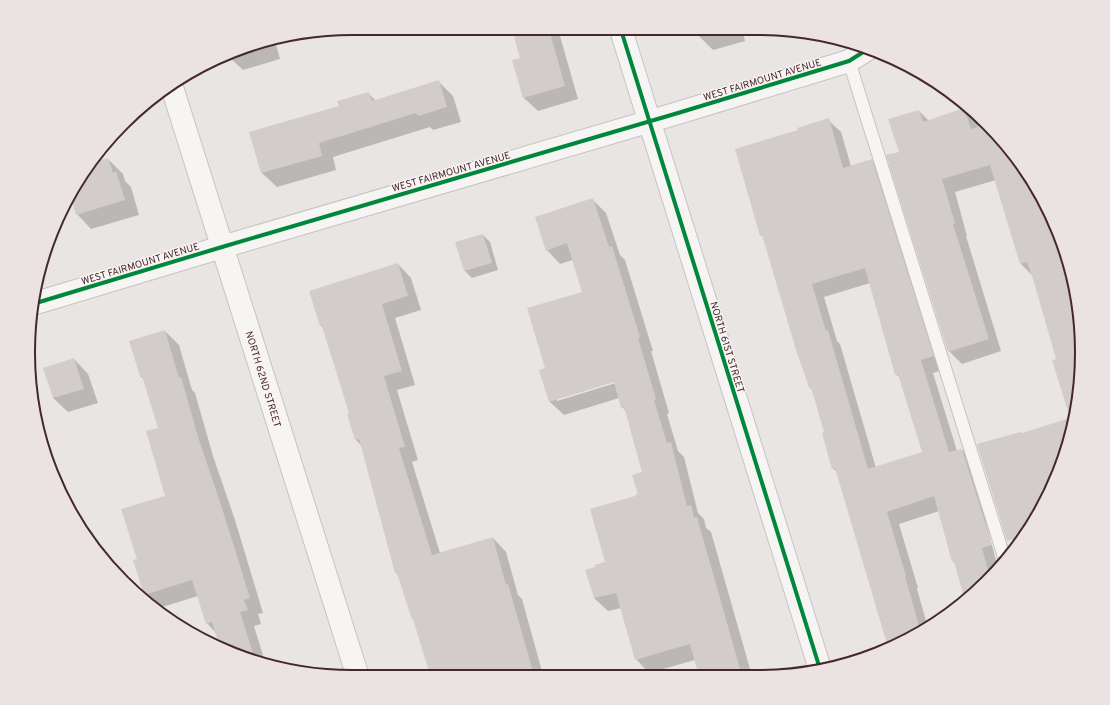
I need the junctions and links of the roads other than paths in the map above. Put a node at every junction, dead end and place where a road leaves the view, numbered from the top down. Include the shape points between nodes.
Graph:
1 (623, 35) edge
2 (862, 53) edge
3 (849, 61) junction
4 (173, 91) edge
5 (650, 120) junction
6 (222, 246) junction
7 (39, 302) edge
8 (1003, 553) edge
9 (818, 664) edge
10 (356, 670) edge

1 - 5 street, NORTH 61ST STREET
2 - 3 street, WEST FAIRMOUNT AVENUE
3 - 5 street, WEST FAIRMOUNT AVENUE
3 - 8 lane
4 - 6 street, NORTH 62ND STREET
5 - 6 street, WEST FAIRMOUNT AVENUE
5 - 9 street, NORTH 61ST STREET
6 - 7 street, WEST FAIRMOUNT AVENUE
6 - 10 street, NORTH 62ND STREET

